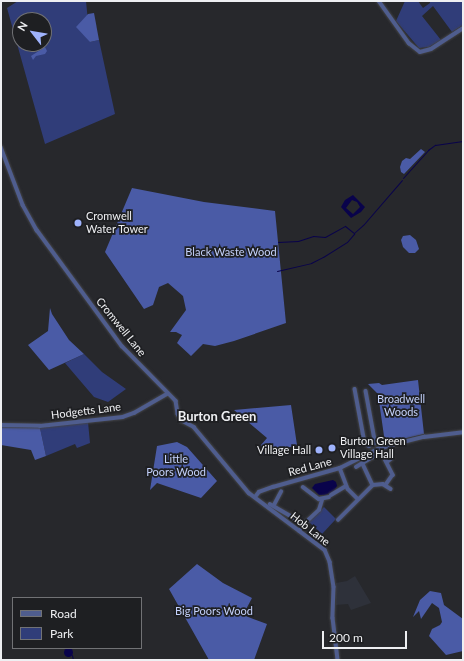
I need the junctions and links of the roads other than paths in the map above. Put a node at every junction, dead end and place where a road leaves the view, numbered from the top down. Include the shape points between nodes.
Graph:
1 (379, 1) edge
2 (463, 28) edge
3 (1, 147) edge
4 (355, 389) dead end
5 (366, 392) dead end
6 (168, 393) junction
7 (1, 425) edge
8 (463, 432) edge
9 (378, 441) junction
10 (385, 447) junction
11 (378, 454) dead end
12 (392, 458) dead end
13 (363, 464) junction
14 (356, 467) dead end
15 (340, 468) junction
16 (373, 485) junction
17 (386, 485) junction
18 (346, 486) junction
19 (303, 487) dead end
20 (391, 489) dead end
21 (281, 492) dead end
22 (254, 497) junction
23 (322, 500) junction
24 (358, 500) junction
25 (338, 520) dead end
26 (304, 524) junction
27 (299, 531) junction
28 (338, 660) edge

1 - 2 street via 416,50 423,52 431,49
3 - 6 street, Cromwell Lane via 23,205 37,230 122,346
4 - 9 street via 365,443 369,446
5 - 9 street via 375,440
6 - 7 street, Hodgetts Lane via 123,417 40,426
6 - 22 street, Cromwell Lane via 176,401 181,420 192,426 236,480
8 - 10 street, Red Lane via 424,437
9 - 10 street
10 - 15 street, Red Lane
11 - 13 street
12 - 17 street via 386,461 393,475
13 - 14 street
13 - 16 street
15 - 18 street
15 - 22 street, Red Lane via 273,487 259,492
16 - 17 street
16 - 24 street
17 - 20 street
18 - 23 street
18 - 24 street
19 - 23 street
21 - 26 street via 272,504
22 - 27 street, Hob Lane
23 - 26 street via 319,510
24 - 25 street
26 - 27 street
27 - 28 street, Hob Lane via 325,550 329,557 334,587

